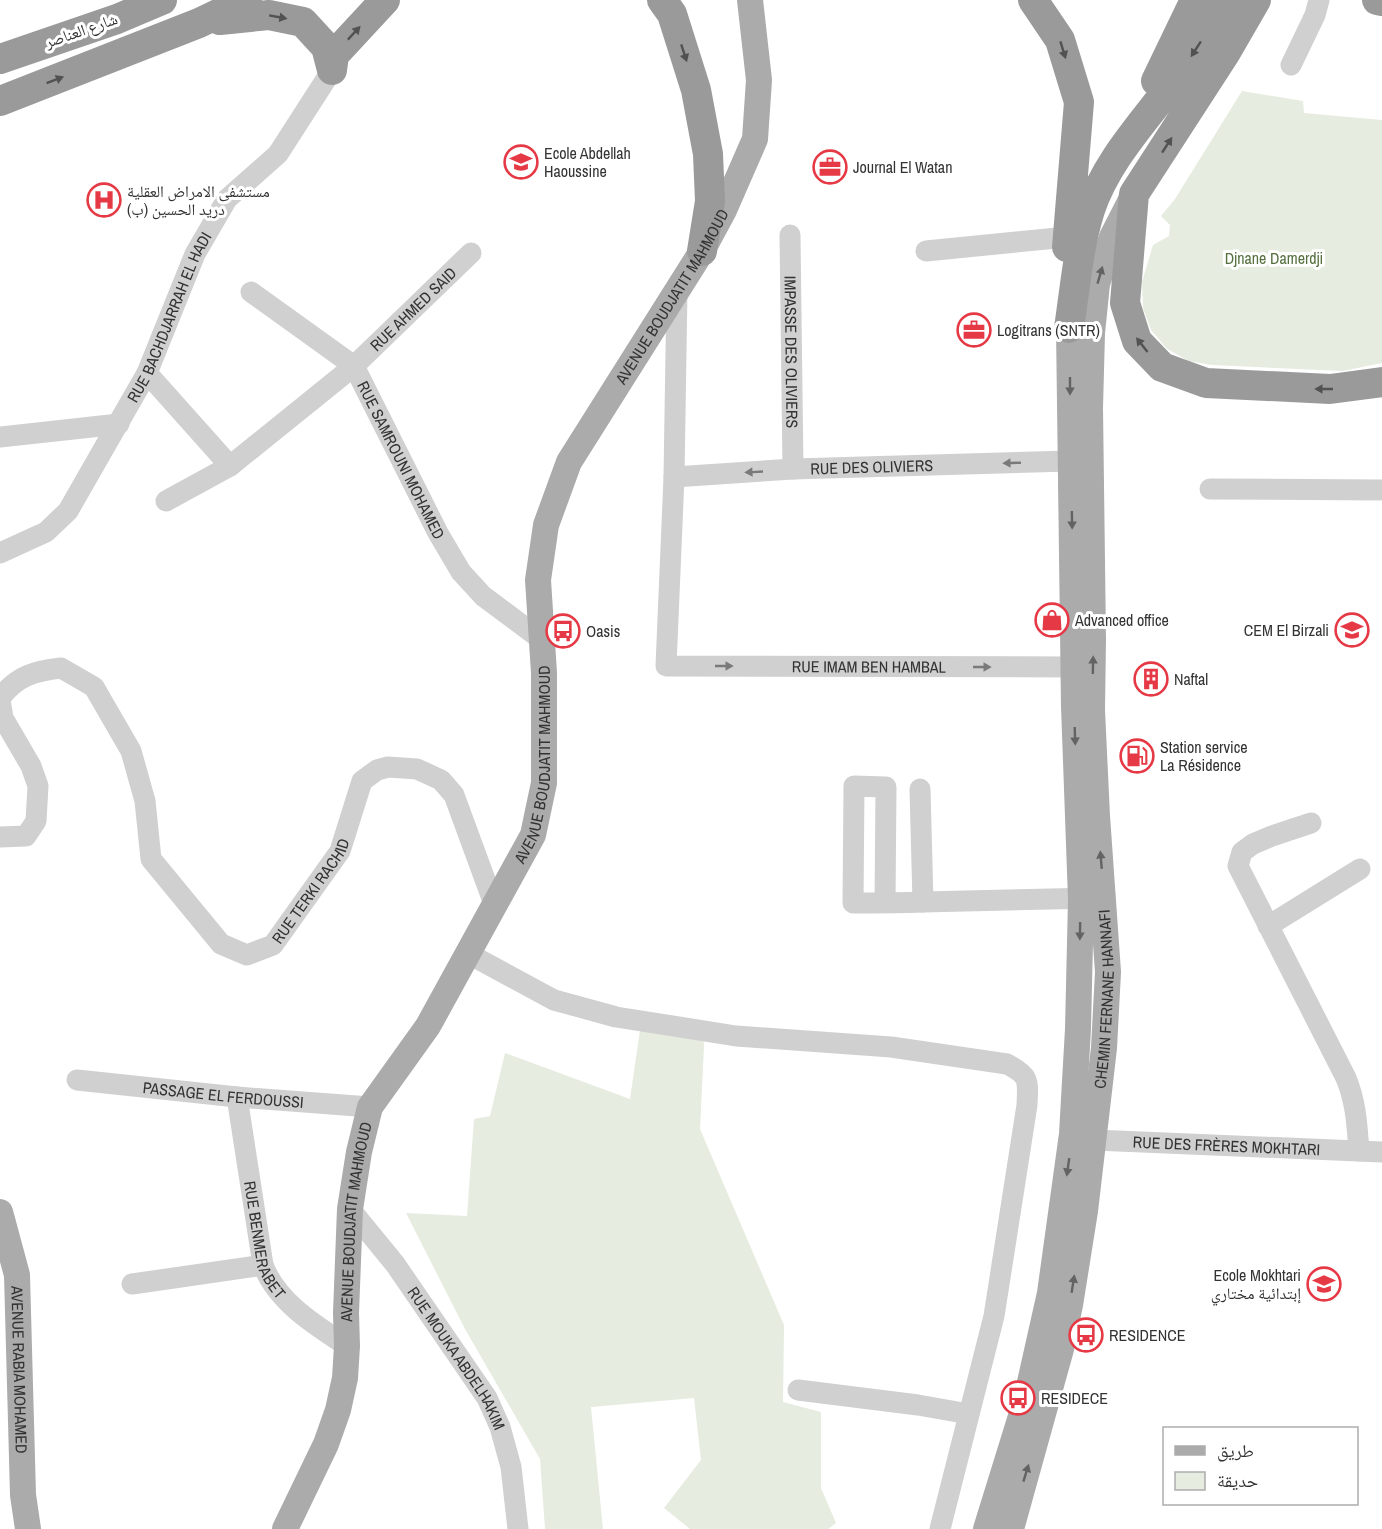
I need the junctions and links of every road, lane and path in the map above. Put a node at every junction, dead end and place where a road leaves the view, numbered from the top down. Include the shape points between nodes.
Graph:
1 (162, 0) edge
2 (247, 0) edge
3 (385, 0) edge
4 (662, 0) edge
5 (750, 0) edge
6 (1033, 0) edge
7 (1196, 0) edge
8 (1227, 0) edge
9 (1256, 0) edge
10 (1319, 0) edge
11 (1377, 0) edge
12 (1382, 1) edge
13 (199, 23) junction
14 (0, 59) edge
15 (1291, 65) dead end
16 (332, 70) junction
17 (0, 101) edge
18 (1129, 140) junction
19 (1134, 194) junction
20 (790, 235) dead end
21 (1067, 237) junction
22 (702, 251) junction
23 (926, 251) dead end
24 (471, 253) dead end
25 (677, 289) junction
26 (251, 292) dead end
27 (1070, 328) junction
28 (354, 366) junction
29 (147, 373) junction
30 (1382, 382) edge
31 (119, 424) junction
32 (0, 437) edge
33 (1080, 461) junction
34 (230, 466) junction
35 (793, 470) junction
36 (674, 477) junction
37 (1210, 489) dead end
38 (1382, 490) edge
39 (166, 501) dead end
40 (0, 554) edge
41 (542, 640) junction
42 (1074, 667) junction
43 (0, 699) edge
44 (920, 789) dead end
45 (1311, 823) dead end
46 (0, 837) edge
47 (1360, 869) dead end
48 (1092, 898) junction
49 (923, 902) junction
50 (885, 903) junction
51 (494, 904) junction
52 (1268, 926) junction
53 (469, 954) junction
54 (76, 1080) dead end
55 (237, 1097) junction
56 (370, 1107) junction
57 (1083, 1137) junction
58 (1359, 1151) junction
59 (1382, 1152) edge
60 (350, 1209) junction
61 (0, 1212) edge
62 (263, 1265) junction
63 (132, 1284) dead end
64 (347, 1346) junction
65 (798, 1390) dead end
66 (969, 1414) junction
67 (28, 1529) edge
68 (285, 1529) edge
69 (518, 1529) edge
70 (940, 1529) edge
71 (986, 1529) edge
72 (1011, 1529) edge

1 - 14 highway, شارع العناصر
2 - 13 highway
16 -> 3 highway via 334,55
4 -> 22 highway via 672,14 696,90 708,154 710,201
5 - 22 main road, AVENUE BOUDJATIT MAHMOUD via 759,80 755,139
6 -> 21 highway via 1060,40 1079,102
7 - 18 highway
8 -> 18 highway via 1178,76
19 -> 9 highway
10 - 15 street
11 - 12 highway
13 -> 16 highway via 268,15 303,22 326,47
17 -> 13 highway
16 - 29 street, RUE BACHDJARRAH EL HADI via 278,154 227,199 195,254
18 - 27 highway via 1107,172 1090,210
30 -> 19 highway via 1330,389 1206,383 1162,367 1137,340 1125,303
33 -> 19 main road via 1097,284 1112,237
20 - 35 street, IMPASSE DES OLIVIERS
21 - 23 street
21 - 27 highway
22 - 25 main road, AVENUE BOUDJATIT MAHMOUD
24 - 28 street, RUE AHMED SAID
25 - 36 street
25 - 41 main road, AVENUE BOUDJATIT MAHMOUD via 569,462 546,525 538,580
26 - 28 street, RUE SAMROUNI MOHAMED
27 -> 33 main road
28 - 34 street, RUE AHMED SAID
28 - 41 street, RUE SAMROUNI MOHAMED via 461,572 483,596
29 - 31 street, RUE BACHDJARRAH EL HADI
29 - 34 street
31 - 32 street
31 - 40 street, RUE BACHDJARRAH EL HADI via 68,511 46,532
33 -> 35 street, RUE DES OLIVIERS
33 -> 42 main road, CHEMIN FERNANE HANNAFI
48 -> 33 main road, CHEMIN FERNANE HANNAFI via 1097,816 1093,639
34 - 39 street, RUE AHMED SAID
35 -> 36 street, RUE DES OLIVIERS
36 -> 42 street, RUE IMAM BEN HAMBAL via 666,666
37 - 38 street
41 - 51 main road, AVENUE BOUDJATIT MAHMOUD via 544,783 533,835
42 -> 48 main road, CHEMIN FERNANE HANNAFI
43 - 46 street, RUE TERKI RACHID via 3,718 32,766 38,786 36,821 26,836
43 - 51 street, RUE TERKI RACHID via 11,683 61,668 94,687 131,751 145,801 151,859 221,944 230,948 247,955 273,945 340,851 362,781 388,767 417,769 441,780 454,795
44 - 49 street
45 - 52 street via 1272,836 1242,852 1238,866
47 - 52 street
48 - 49 street
48 - 57 main road, CHEMIN FERNANE HANNAFI via 1078,1029
49 - 50 street
50 - 50 street via 853,903 854,786 886,787
51 - 53 main road, AVENUE BOUDJATIT MAHMOUD
52 - 58 street via 1353,1095
53 - 56 main road, AVENUE BOUDJATIT MAHMOUD via 428,1026
53 - 66 street via 554,1000 616,1017 736,1036 891,1047 1007,1064 1022,1072 1028,1080 1027,1105 993,1316
54 - 55 street, PASSAGE EL FERDOUSSI
55 - 56 street, PASSAGE EL FERDOUSSI
55 - 62 street, RUE BENMERABET
56 - 60 main road, AVENUE BOUDJATIT MAHMOUD
57 - 58 street, RUE DES FRÈRES MOKHTARI
57 -> 71 main road, CHEMIN FERNANE HANNAFI via 1026,1400
72 -> 57 main road, CHEMIN FERNANE HANNAFI via 1061,1349 1085,1211
58 - 59 street, RUE DES FRÈRES MOKHTARI
60 - 64 main road, AVENUE BOUDJATIT MAHMOUD
60 - 69 street, RUE MOUKA ABDELHAKIM via 395,1264 487,1398 511,1467
61 - 67 main road, AVENUE RABIA MOHAMED via 17,1275 23,1495
62 - 63 street
62 - 64 street, RUE BENMERABET via 269,1281 287,1301
64 - 68 main road, AVENUE BOUDJATIT MAHMOUD via 339,1410
65 - 66 street
66 - 70 street

